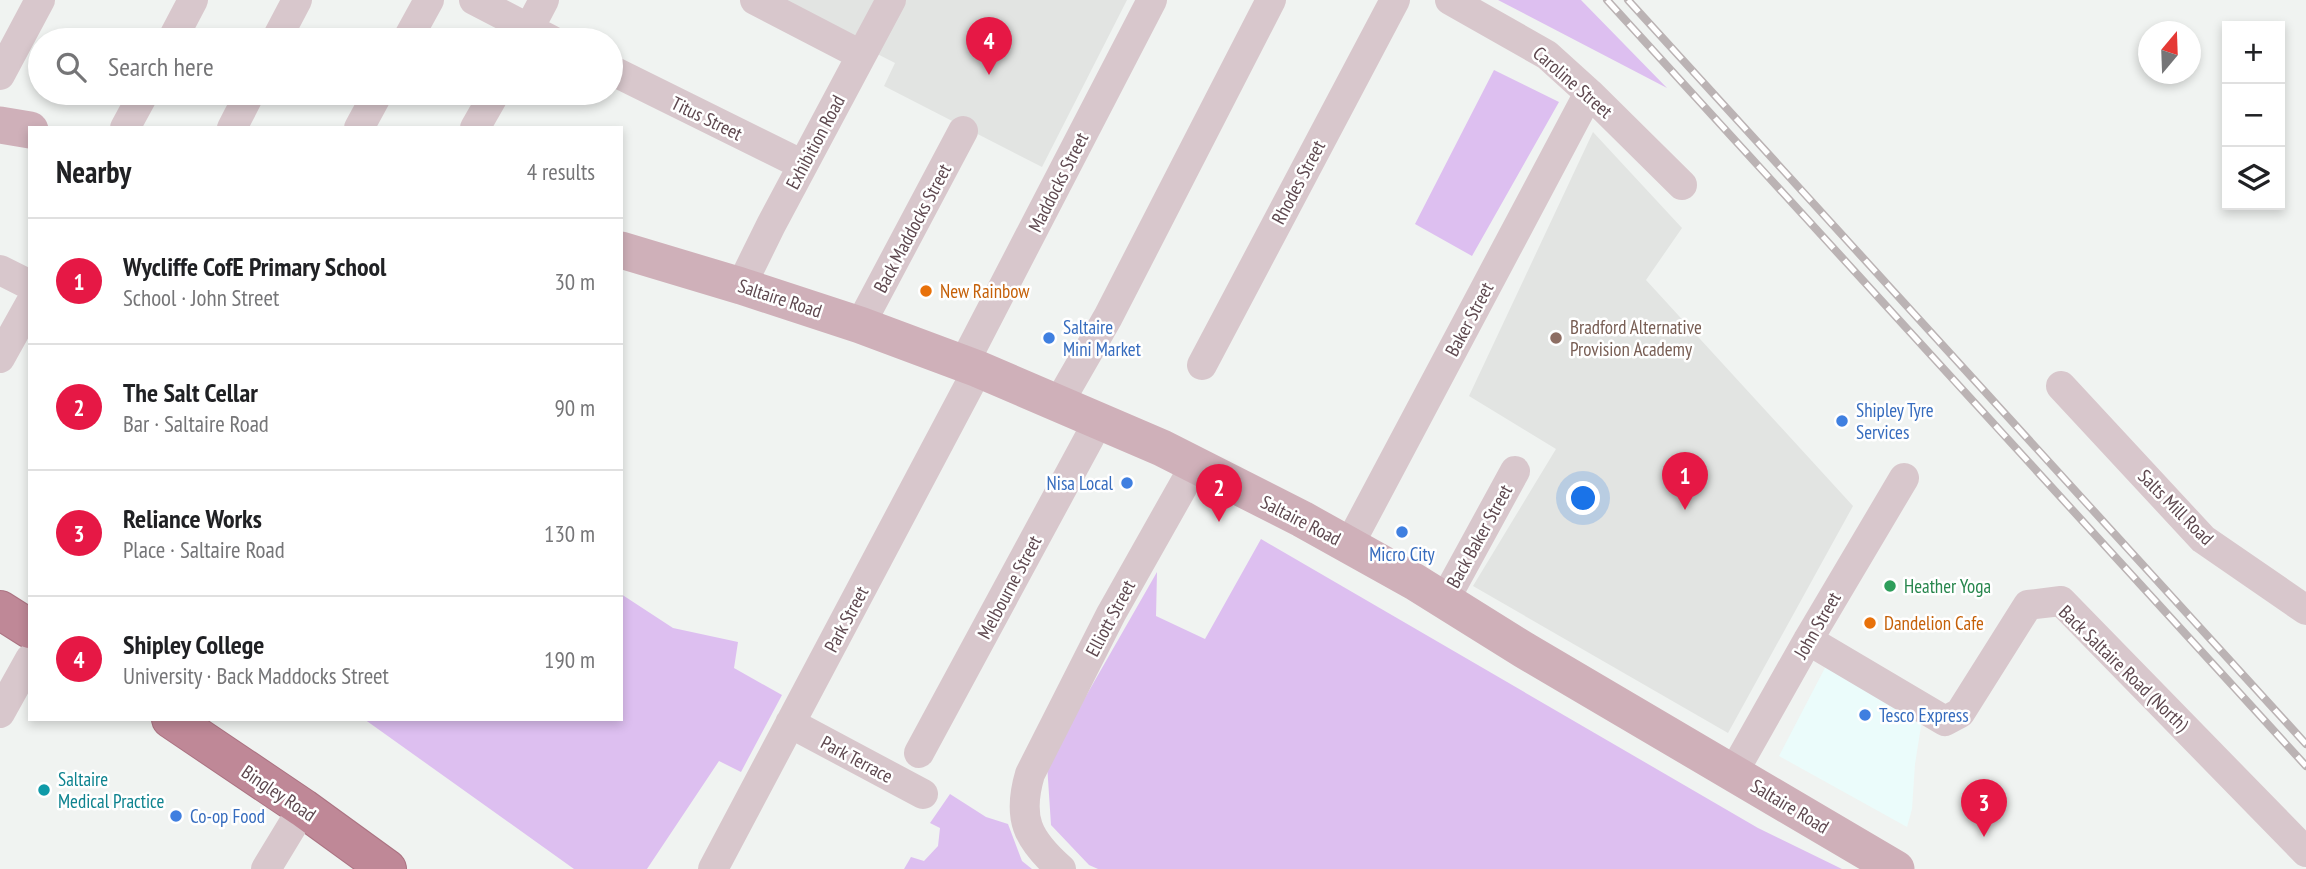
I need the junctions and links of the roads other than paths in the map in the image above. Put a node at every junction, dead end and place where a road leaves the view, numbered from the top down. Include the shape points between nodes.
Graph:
1 (40, 0) edge
2 (193, 0) edge
3 (297, 0) edge
4 (429, 0) edge
5 (474, 0) edge
6 (544, 0) edge
7 (755, 0) edge
8 (891, 0) edge
9 (1153, 0) edge
10 (1271, 0) edge
11 (1395, 0) edge
12 (1450, 0) edge
13 (178, 28) edge
14 (282, 28) edge
15 (414, 28) edge
16 (519, 28) edge
17 (536, 28) edge
18 (8, 42) edge
19 (861, 55) junction
20 (0, 75) edge
21 (623, 76) edge
22 (1589, 93) junction
23 (137, 105) edge
24 (244, 105) edge
25 (371, 105) edge
26 (488, 105) edge
27 (0, 125) edge
28 (126, 126) edge
29 (233, 126) edge
30 (360, 126) edge
31 (476, 126) edge
32 (28, 130) edge
33 (963, 131) dead end
34 (803, 165) junction
35 (1682, 185) dead end
36 (623, 251) edge
37 (0, 270) edge
38 (28, 284) edge
39 (741, 286) junction
40 (28, 308) edge
41 (860, 325) junction
42 (0, 358) edge
43 (1202, 365) dead end
44 (971, 366) junction
45 (2062, 386) dead end
46 (1058, 404) junction
47 (1099, 420) junction
48 (1195, 465) junction
49 (1515, 471) dead end
50 (1904, 478) dead end
51 (1349, 545) junction
52 (1444, 601) junction
53 (0, 610) edge
54 (2306, 610) edge
55 (28, 628) edge
56 (1808, 640) junction
57 (28, 663) edge
58 (0, 713) edge
59 (173, 721) edge
60 (790, 723) junction
61 (919, 753) dead end
62 (1733, 773) junction
63 (923, 794) dead end
64 (303, 808) junction
65 (2306, 852) edge
66 (266, 869) edge
67 (387, 869) edge
68 (713, 869) edge
69 (1061, 869) edge
70 (1896, 869) edge

1 - 18 street
2 - 13 street
3 - 14 street
4 - 15 street
5 - 16 street
6 - 17 street
7 - 19 street
8 - 19 street, Exhibition Road
9 - 44 street, Maddocks Street
10 - 46 street via 1108,317
11 - 43 street, Rhodes Street
12 - 22 street, Caroline Street via 1547,55
18 - 20 street
19 - 34 street, Exhibition Road
21 - 34 street, Titus Street
22 - 35 street, Caroline Street
22 - 51 street, Baker Street
23 - 28 street
24 - 29 street
25 - 30 street
26 - 31 street
27 - 32 main road
33 - 41 street, Back Maddocks Street
34 - 39 street, Exhibition Road
36 - 39 main road, Saltaire Road
37 - 38 street
39 - 41 main road, Saltaire Road
40 - 42 street
41 - 44 main road, Saltaire Road
44 - 46 main road, Saltaire Road
44 - 60 street, Park Street
45 - 54 street, Salts Mill Road via 2203,538
46 - 47 main road, Saltaire Road
47 - 48 main road, Saltaire Road
47 - 61 street, Melbourne Street
48 - 51 main road, Saltaire Road
48 - 69 street, Elliott Street via 1111,614 1030,774 1024,794 1030,835
49 - 52 street, Back Baker Street
50 - 56 street, John Street
51 - 52 main road, Saltaire Road
52 - 62 main road, Saltaire Road
53 - 55 highway
56 - 62 street, John Street
56 - 65 street, Back Saltaire Road (North) via 1945,721 1960,713 2028,605 2061,601
57 - 58 street
59 - 64 highway, Bingley Road
60 - 63 street, Park Terrace
60 - 68 street, Park Street
62 - 70 main road, Saltaire Road
64 - 66 street
64 - 67 highway, Bingley Road

